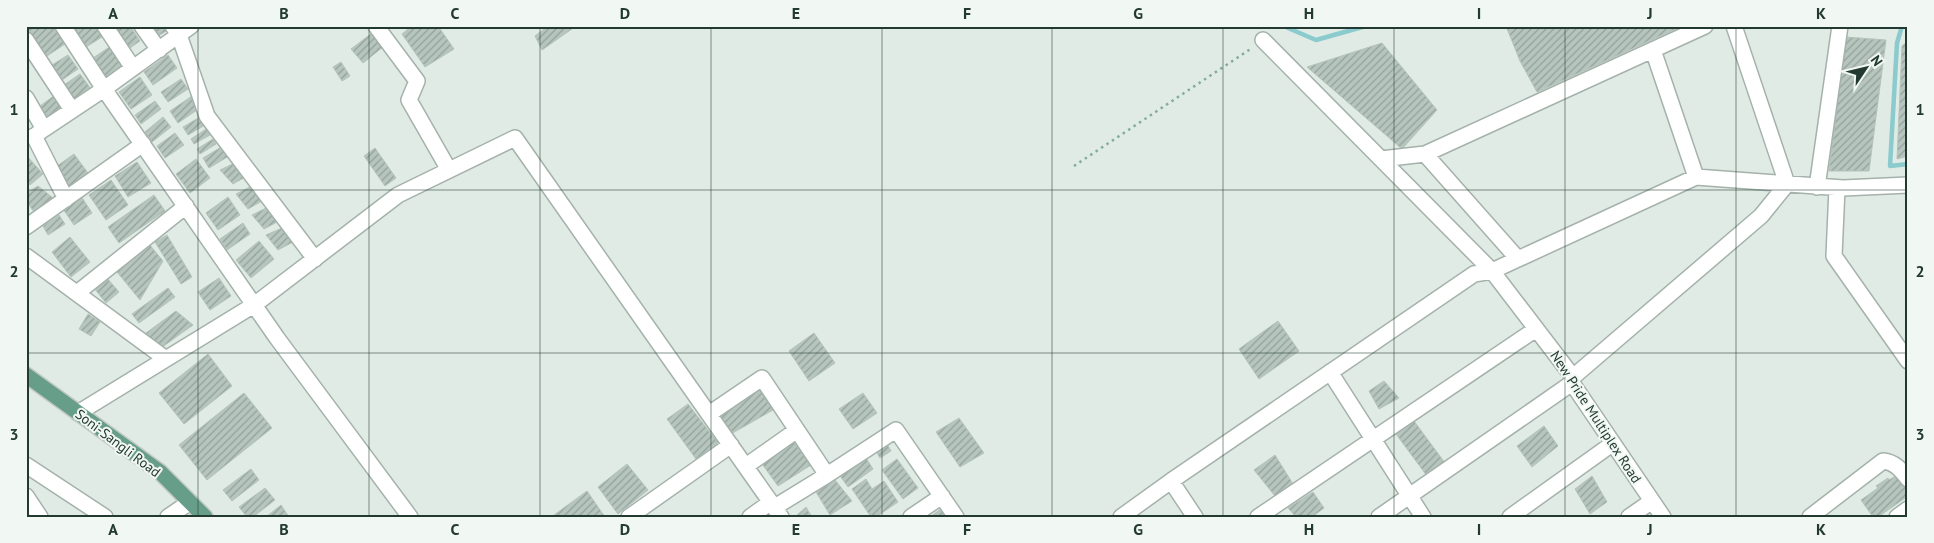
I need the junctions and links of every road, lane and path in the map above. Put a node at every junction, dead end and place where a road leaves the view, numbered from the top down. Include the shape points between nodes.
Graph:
1 (63, 26) edge
2 (105, 26) edge
3 (142, 26) edge
4 (376, 26) edge
5 (1705, 26) edge
6 (1734, 26) edge
7 (1840, 26) edge
8 (181, 29) edge
9 (26, 40) edge
10 (1264, 40) joint
11 (159, 50) junction
12 (1653, 50) junction
13 (133, 68) junction
14 (104, 89) junction
15 (26, 98) edge
16 (72, 110) junction
17 (35, 136) edge
18 (143, 144) junction
19 (1425, 154) junction
20 (1381, 159) junction
21 (1074, 166) dead end
22 (449, 170) junction
23 (1696, 177) junction
24 (1787, 184) junction
25 (1908, 185) edge
26 (1817, 186) junction
27 (1836, 188) junction
28 (66, 199) junction
29 (186, 206) junction
30 (26, 227) edge
31 (26, 256) edge
32 (314, 259) junction
33 (1518, 259) junction
34 (1492, 271) junction
35 (77, 293) junction
36 (254, 305) junction
37 (1536, 329) junction
38 (166, 359) junction
39 (1908, 362) edge
40 (1330, 372) junction
41 (26, 375) edge
42 (1572, 380) junction
43 (78, 413) junction
44 (709, 414) junction
45 (797, 430) junction
46 (1373, 439) junction
47 (1612, 444) junction
48 (731, 445) junction
49 (26, 465) edge
50 (746, 466) junction
51 (827, 474) junction
52 (1908, 480) edge
53 (1171, 481) junction
54 (26, 496) edge
55 (942, 496) junction
56 (1410, 496) junction
57 (1652, 501) junction
58 (190, 502) junction
59 (776, 509) edge
60 (1908, 509) edge
61 (1813, 516) edge
62 (40, 517) edge
63 (105, 517) edge
64 (168, 517) edge
65 (205, 517) edge
66 (410, 517) edge
67 (628, 517) edge
68 (750, 517) edge
69 (911, 517) edge
70 (956, 517) edge
71 (1121, 517) edge
72 (1195, 517) edge
73 (1258, 517) edge
74 (1380, 517) edge
75 (1423, 517) edge
76 (1510, 517) edge
77 (1628, 517) edge
78 (1663, 517) edge
79 (1897, 517) edge

1 - 14 street
2 - 13 street
3 - 11 street
4 - 22 street via 417,80 409,100
5 - 12 street
6 - 24 street
7 - 26 street
8 - 11 street
8 - 32 street via 207,116
9 - 16 street
10 - 20 street, New Pride Multiplex Road
10 - 21 path
11 - 13 street
12 - 19 street
12 - 23 street
13 - 14 street
14 - 16 street
14 - 18 street
15 - 17 street
16 - 17 street
17 - 28 street
18 - 28 street
18 - 29 street
19 - 20 street
19 - 33 street
20 - 34 street, New Pride Multiplex Road
22 - 32 street via 398,195
22 - 44 street via 515,138
23 - 24 street
23 - 33 street
24 - 26 street
24 - 42 street via 1761,216
25 - 27 street
26 - 27 street
27 - 39 street via 1834,256
28 - 30 street
29 - 35 street
29 - 36 street
31 - 35 street
32 - 36 street
33 - 34 street
34 - 37 street, New Pride Multiplex Road
34 - 40 street via 1474,274
35 - 38 street
36 - 38 street
36 - 66 street
37 - 42 street, New Pride Multiplex Road
37 - 46 street
38 - 43 street
40 - 46 street
40 - 53 street
41 - 43 main road, Soni-Sangli Road
42 - 47 street, New Pride Multiplex Road
42 - 56 street
43 - 58 main road, Soni-Sangli Road via 160,472
44 - 45 street via 762,378
44 - 48 street
45 - 50 street
45 - 51 street
46 - 56 street
46 - 73 street
47 - 57 street, New Pride Multiplex Road
47 - 76 street
48 - 50 street
48 - 67 street
49 - 63 street
50 - 59 street
51 - 55 street via 896,430
51 - 59 street
52 - 61 street via 1898,467 1883,461
53 - 71 street
53 - 72 street
54 - 62 street
55 - 69 street
55 - 70 street
56 - 74 street
56 - 75 street
57 - 77 street
57 - 78 street, New Pride Multiplex Road
58 - 64 street
58 - 65 main road, Soni-Sangli Road
59 - 68 street
60 - 79 street

